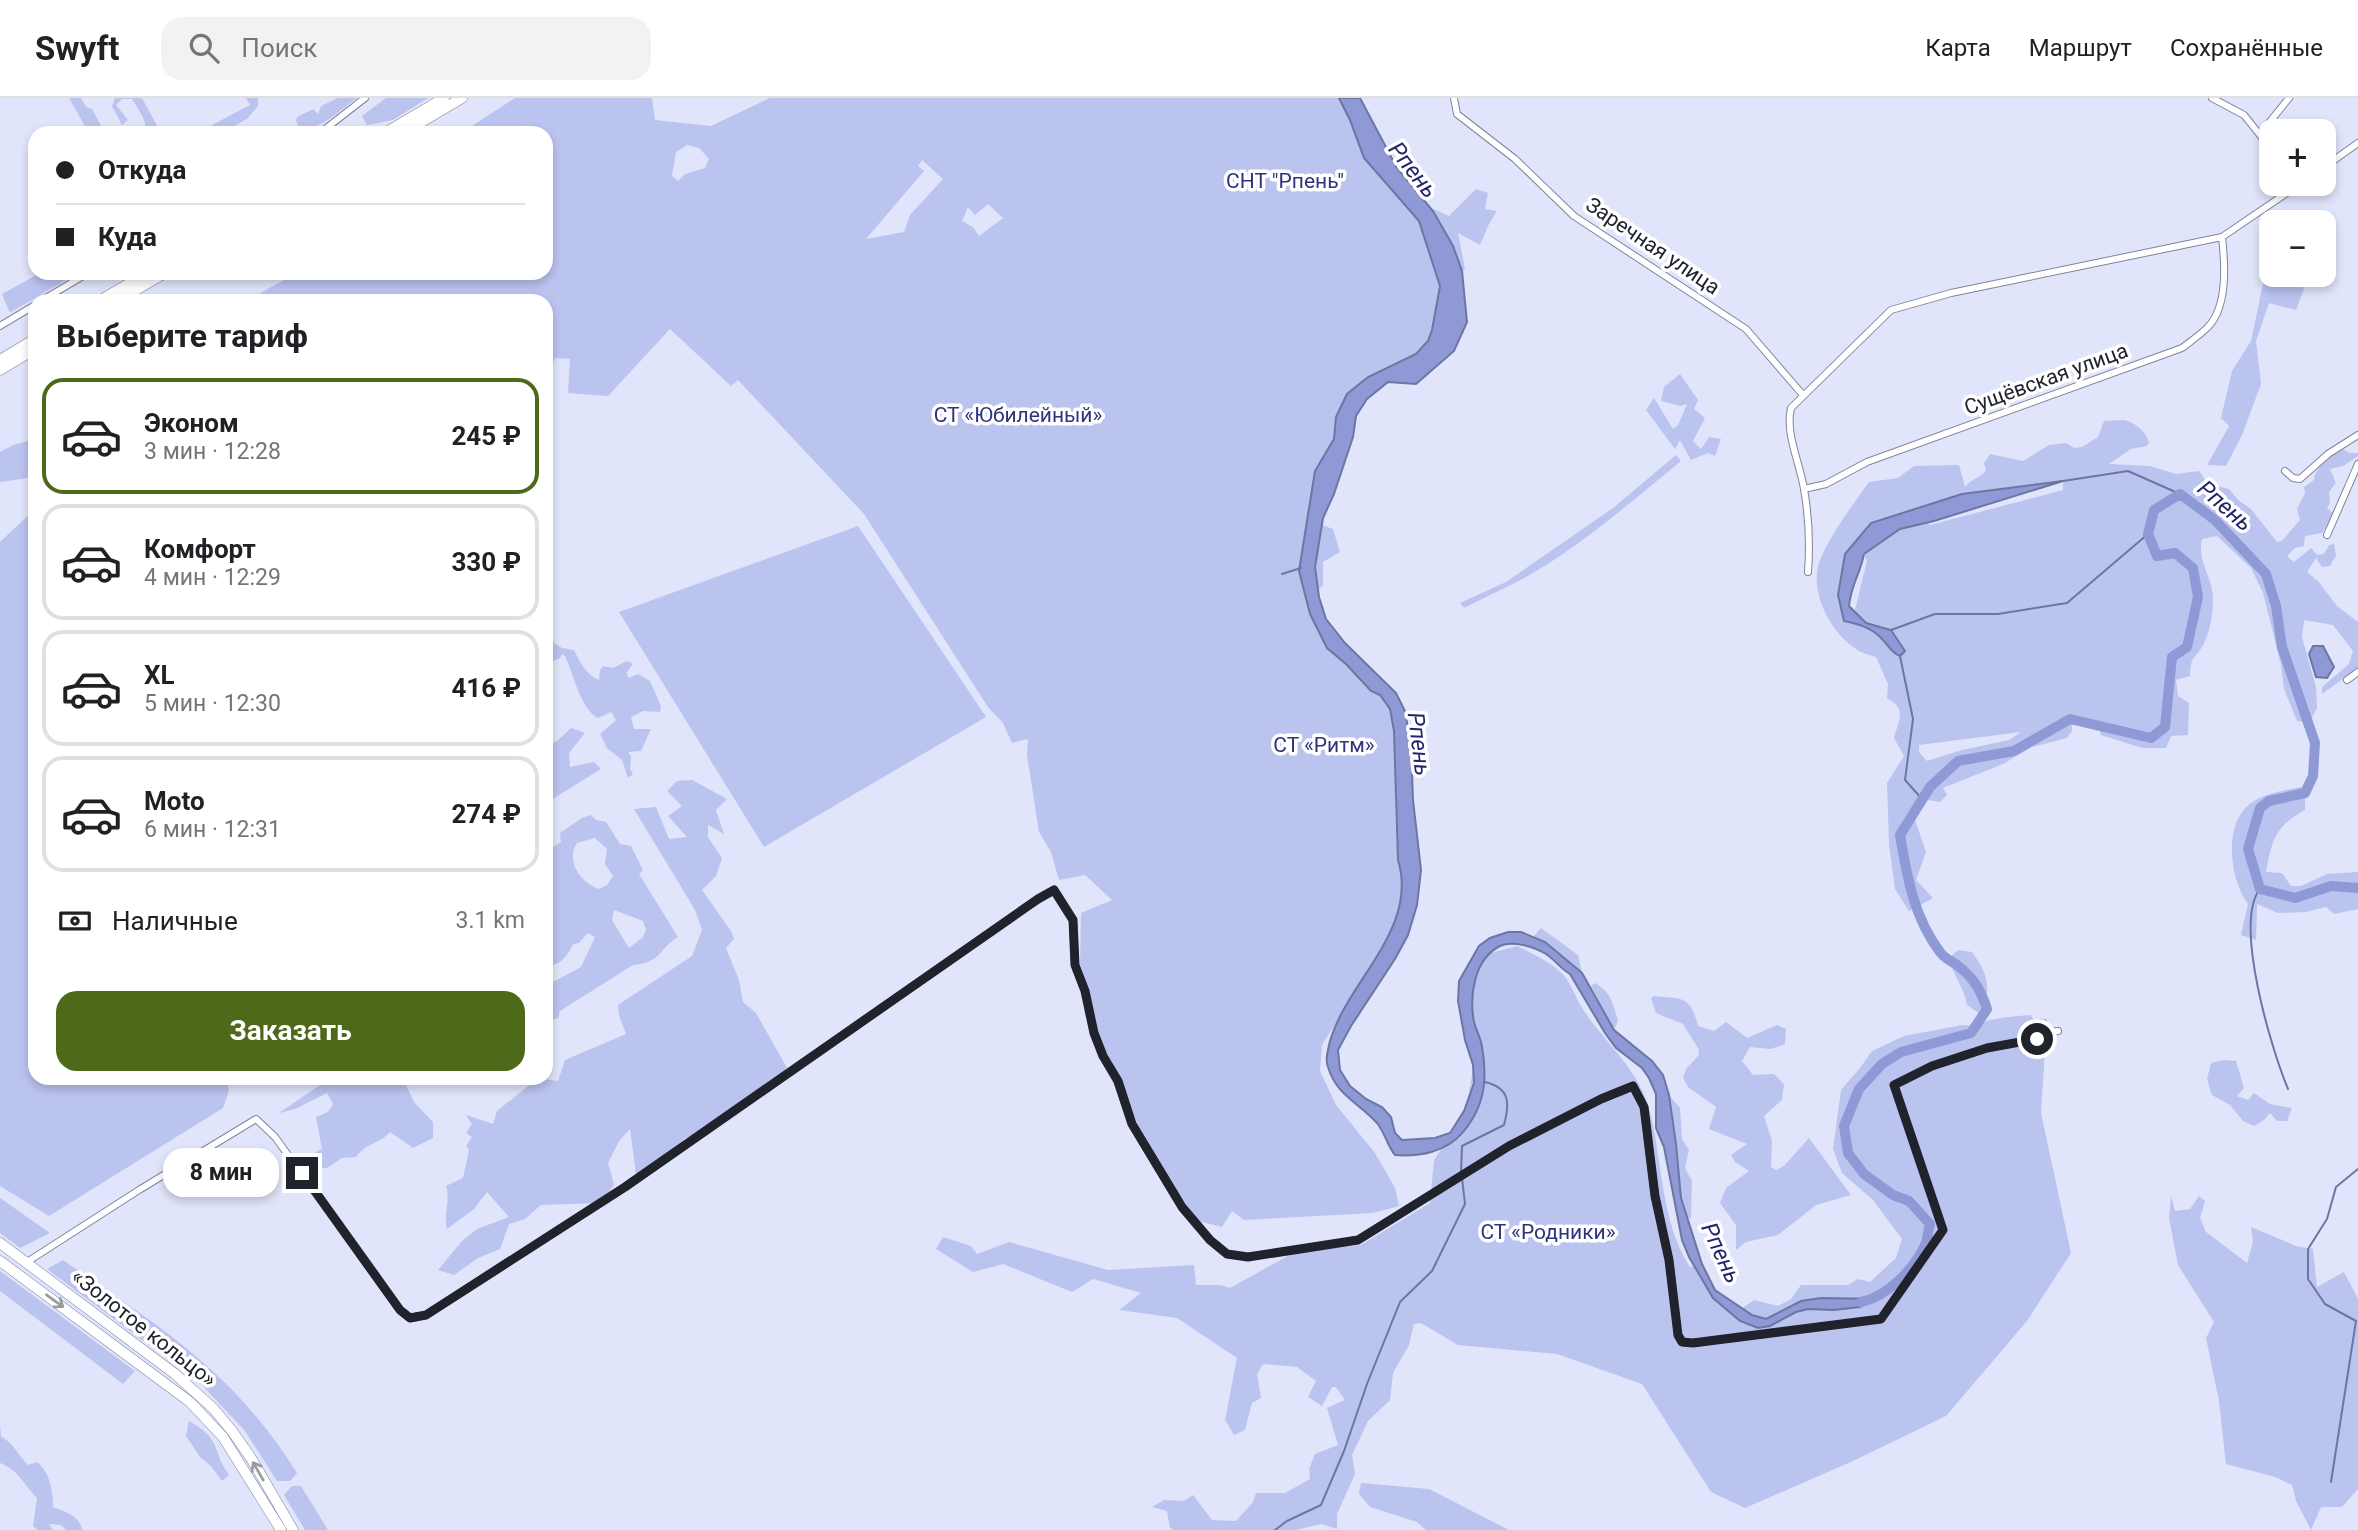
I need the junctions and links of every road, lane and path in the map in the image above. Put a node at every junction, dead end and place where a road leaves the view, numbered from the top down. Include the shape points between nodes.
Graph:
1 (365, 98) edge
2 (444, 98) edge
3 (462, 98) edge
4 (1454, 98) edge
5 (2212, 98) edge
6 (2289, 98) edge
7 (2272, 119) edge
8 (329, 126) edge
9 (397, 126) edge
10 (415, 126) edge
11 (2259, 133) edge
12 (2358, 143) edge
13 (2336, 159) edge
14 (2282, 196) edge
15 (2222, 237) junction
16 (76, 280) edge
17 (135, 280) edge
18 (153, 280) edge
19 (53, 294) edge
20 (111, 294) edge
21 (129, 294) edge
22 (28, 309) edge
23 (0, 326) edge
24 (28, 343) edge
25 (28, 353) edge
26 (0, 360) edge
27 (0, 370) edge
28 (1803, 396) junction
29 (2358, 435) edge
30 (2358, 464) edge
31 (2285, 471) dead end
32 (1804, 489) junction
33 (2327, 535) dead end
34 (1808, 572) dead end
35 (2358, 672) edge
36 (2347, 680) dead end
37 (2058, 1031) dead end
38 (0, 1243) edge
39 (0, 1261) edge
40 (27, 1262) junction
41 (281, 1530) edge
42 (293, 1530) edge

1 - 8 street
2 - 9 highway
3 - 10 highway
4 - 28 street, Заречная улица via 1457,114 1515,159 1574,216 1746,329
5 - 11 street via 2244,115
6 - 7 street
12 - 13 street
14 - 15 street
15 - 28 street via 1951,293 1891,310
15 - 32 street, Сущёвская улица via 2219,310 2209,326 2182,348
16 - 19 street
17 - 20 highway
18 - 21 highway
22 - 23 street
24 - 26 highway
25 - 27 highway
28 - 32 street via 1791,408 1788,420
29 - 31 street via 2300,479
30 - 33 street
32 - 34 street via 1811,546
35 - 36 street
37 - 40 street via 1942,1062 1894,1085 1943,1230 1881,1319 1693,1343 1682,1342 1678,1335 1644,1107 1633,1086 1518,1141 1358,1240 1248,1257 1227,1254 1182,1207 1132,1124 1118,1081 1094,1033 1075,965 1073,920 1054,890 613,1195 426,1315 410,1318 400,1310 275,1137 256,1119
38 - 40 highway, «Золотое кольцо»
39 -> 41 highway, «Золотое кольцо» via 190,1402 223,1437
42 -> 40 highway, «Золотое кольцо» via 251,1458 213,1408

